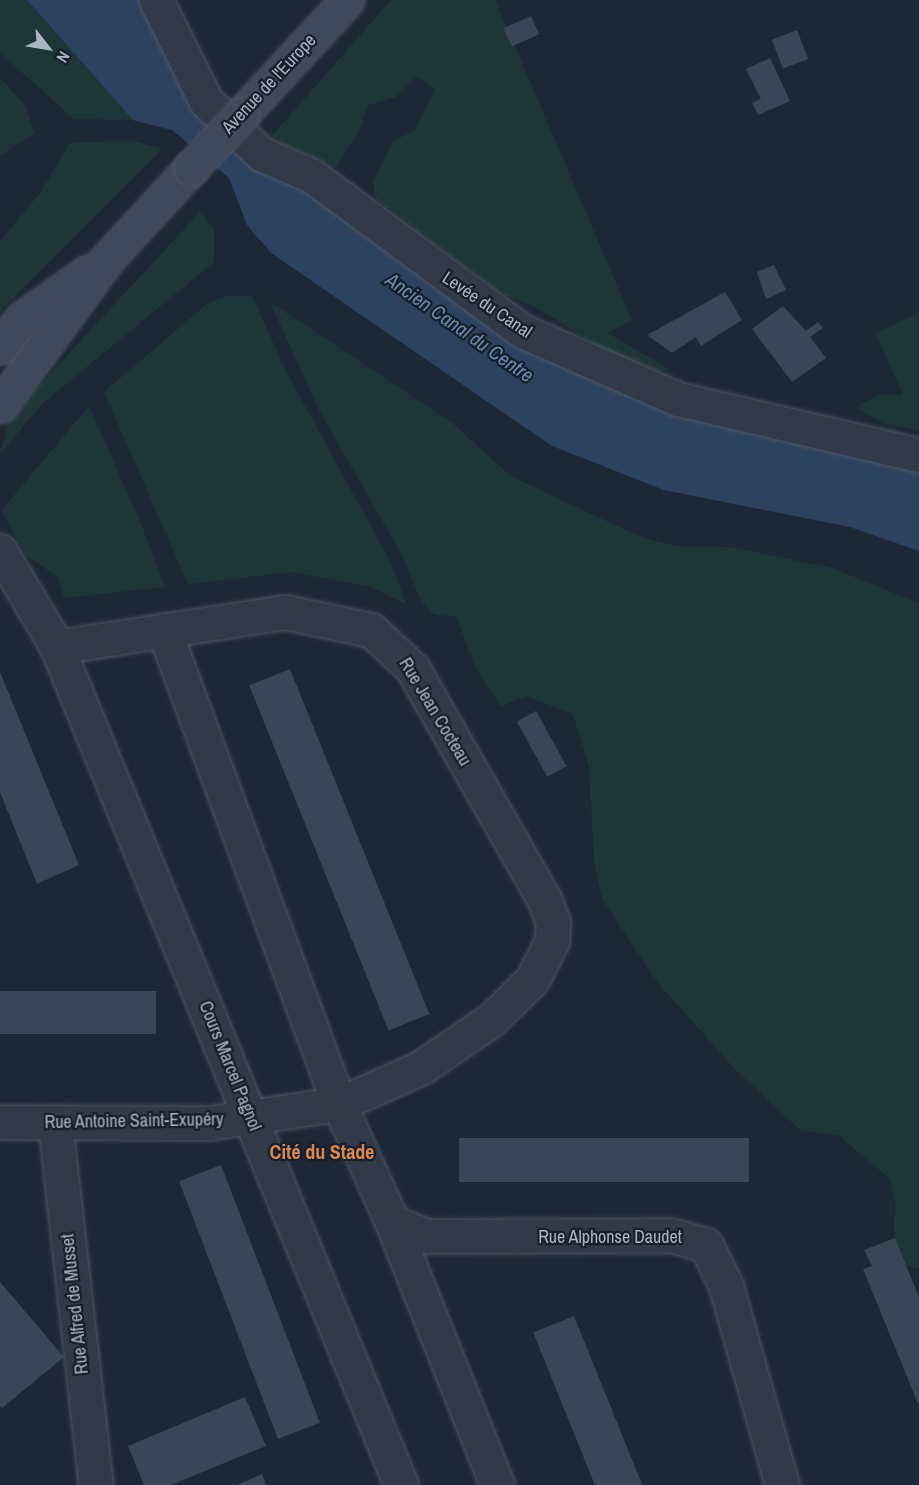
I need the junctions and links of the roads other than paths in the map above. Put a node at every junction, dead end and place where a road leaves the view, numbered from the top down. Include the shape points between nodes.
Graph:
1 (156, 0) edge
2 (347, 0) edge
3 (107, 259) junction
4 (0, 347) edge
5 (0, 406) edge
6 (919, 455) edge
7 (0, 551) edge
8 (164, 630) junction
9 (57, 647) junction
10 (339, 1104) junction
11 (251, 1118) junction
12 (0, 1122) edge
13 (55, 1122) junction
14 (392, 1222) junction
15 (96, 1485) edge
16 (401, 1485) edge
17 (497, 1485) edge
18 (782, 1485) edge

1 - 6 street, Levée du Canal via 206,101 261,154 312,176 522,331 678,399
2 - 3 main road, Avenue de l'Europe, bridge
3 - 4 main road via 23,318
3 - 5 main road
7 - 9 street
8 - 9 street, Rue Jean Cocteau
8 - 10 street
8 - 10 street, Rue Jean Cocteau via 285,612 348,621 393,645 413,669 553,922 543,963 491,1020 422,1067
9 - 11 street, Cours Marcel Pagnol
10 - 11 street, Rue Antoine Saint-Exupéry
10 - 14 street
11 - 13 street, Rue Antoine Saint-Exupéry
11 - 16 street, Cours Marcel Pagnol
12 - 13 street, Rue Antoine Saint-Exupéry
13 - 15 street, Rue Alfred de Musset
14 - 17 street
14 - 18 street, Rue Alphonse Daudet via 427,1236 671,1235 706,1245 726,1286

